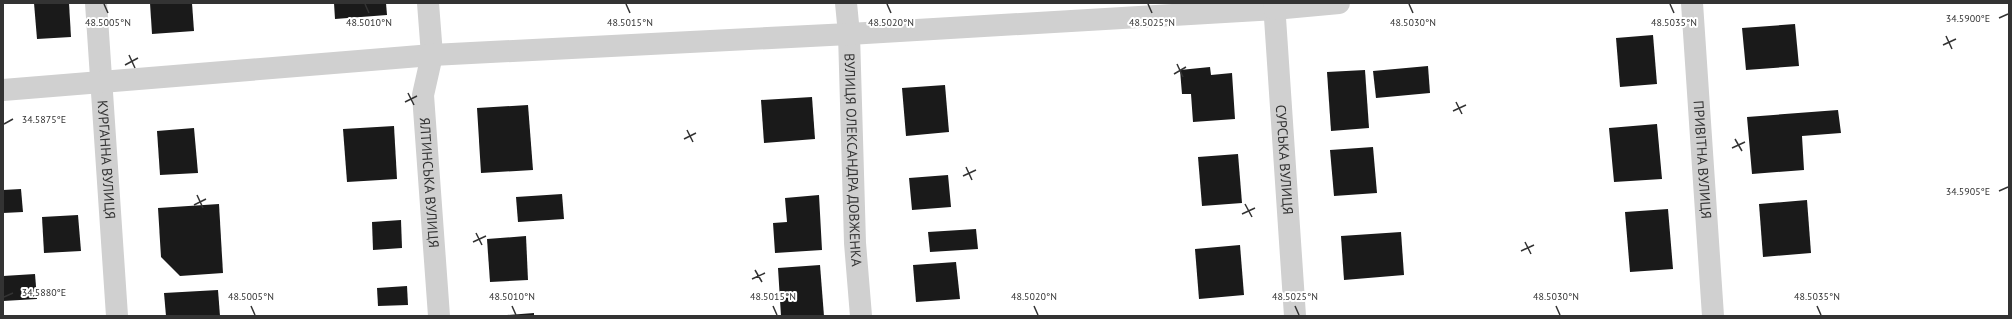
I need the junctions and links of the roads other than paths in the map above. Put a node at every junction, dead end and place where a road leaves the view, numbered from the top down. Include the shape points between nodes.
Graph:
1 (96, 3) edge
2 (428, 3) edge
3 (846, 3) edge
4 (1339, 3) edge
5 (1692, 3) edge
6 (1274, 6) edge
7 (849, 34) junction
8 (432, 55) junction
9 (101, 83) junction
10 (3, 90) edge
11 (117, 316) edge
12 (439, 316) edge
13 (861, 316) edge
14 (1295, 316) edge
15 (1713, 316) edge

1 - 9 street, КУРГАННА ВУЛИЦЯ
2 - 8 street, ЯЛТИНСЬКА ВУЛИЦЯ
3 - 7 street, ВУЛИЦЯ ОЛЕКСАНДРА ДОВЖЕНКА
4 - 6 street
5 - 15 street, ПРИВІТНА ВУЛИЦЯ
6 - 7 street
6 - 14 street, СУРСЬКА ВУЛИЦЯ
7 - 8 street
7 - 13 street, ВУЛИЦЯ ОЛЕКСАНДРА ДОВЖЕНКА via 855,243
8 - 9 street
8 - 12 street, ЯЛТИНСЬКА ВУЛИЦЯ via 423,95
9 - 10 street
9 - 11 street, КУРГАННА ВУЛИЦЯ

